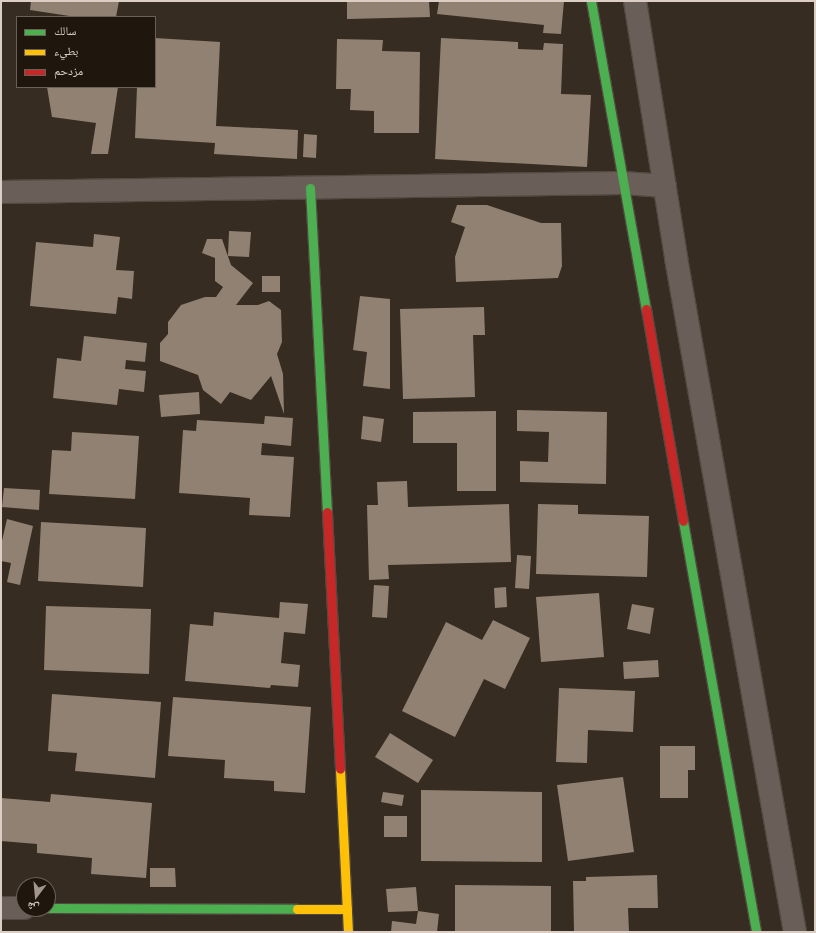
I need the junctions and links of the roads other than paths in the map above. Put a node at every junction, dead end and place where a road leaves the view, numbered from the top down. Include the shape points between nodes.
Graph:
1 (591, 1) edge
2 (635, 1) edge
3 (623, 183) junction
4 (665, 186) junction
5 (310, 188) junction
6 (1, 192) edge
7 (1, 908) edge
8 (16, 908) edge
9 (56, 908) edge
10 (347, 909) junction
11 (348, 932) edge
12 (756, 932) edge
13 (795, 932) edge

1 - 3 street
2 - 4 street
3 - 4 street
3 - 5 street
3 - 12 street
4 - 13 street
5 - 6 street
5 - 10 street
7 - 8 street
9 - 10 street
10 - 11 street

